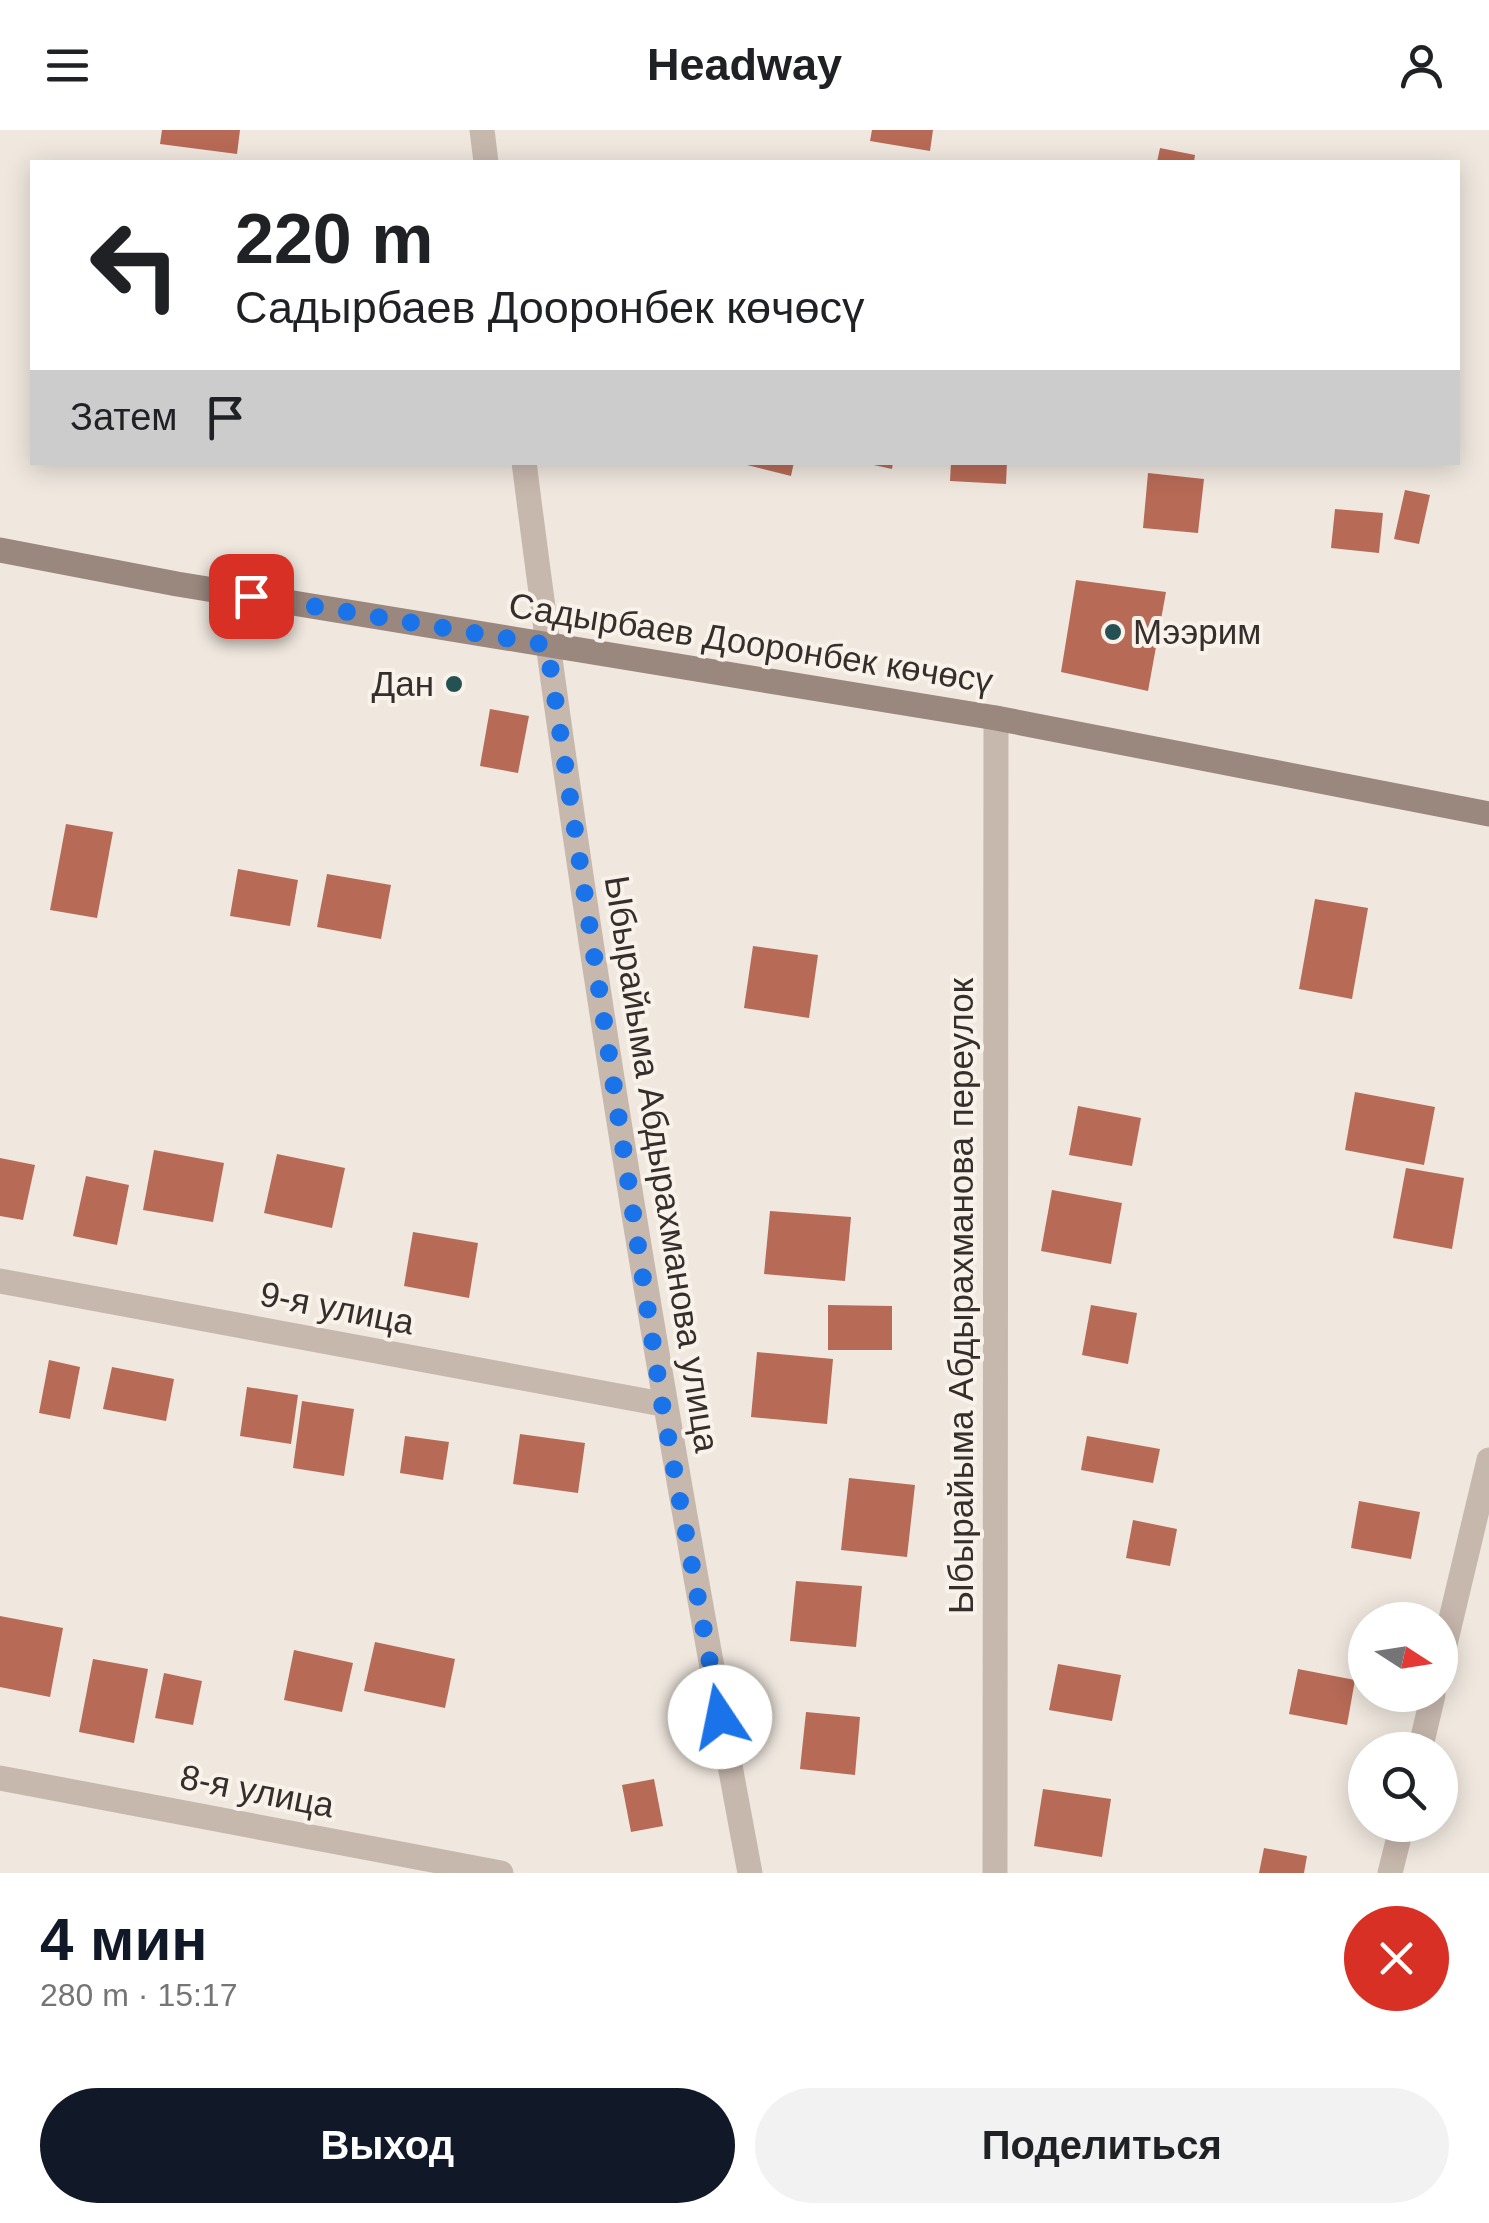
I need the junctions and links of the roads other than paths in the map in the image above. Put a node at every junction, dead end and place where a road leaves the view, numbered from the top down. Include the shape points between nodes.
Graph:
1 (482, 130) edge
2 (486, 160) edge
3 (524, 465) edge
4 (0, 550) edge
5 (547, 645) junction
6 (996, 718) junction
7 (1489, 814) edge
8 (0, 1281) edge
9 (662, 1404) junction
10 (1489, 1460) edge
11 (1455, 1602) edge
12 (0, 1778) edge
13 (1398, 1842) edge
14 (501, 1873) edge
15 (750, 1873) edge
16 (995, 1873) edge
17 (1390, 1873) edge

1 - 2 street
3 - 5 street, Ыбырайыма Абдырахманова улица
4 - 5 main road, Садырбаев Дооронбек көчөсү
5 - 6 main road, Садырбаев Дооронбек көчөсү
5 - 9 street, Ыбырайыма Абдырахманова улица
6 - 7 main road, Садырбаев Дооронбек көчөсү
6 - 16 street, Ыбырайыма Абдырахманова переулок
8 - 9 street, 9-я улица
9 - 15 street, Ыбырайыма Абдырахманова улица
10 - 11 street
12 - 14 street, 8-я улица
13 - 17 street

